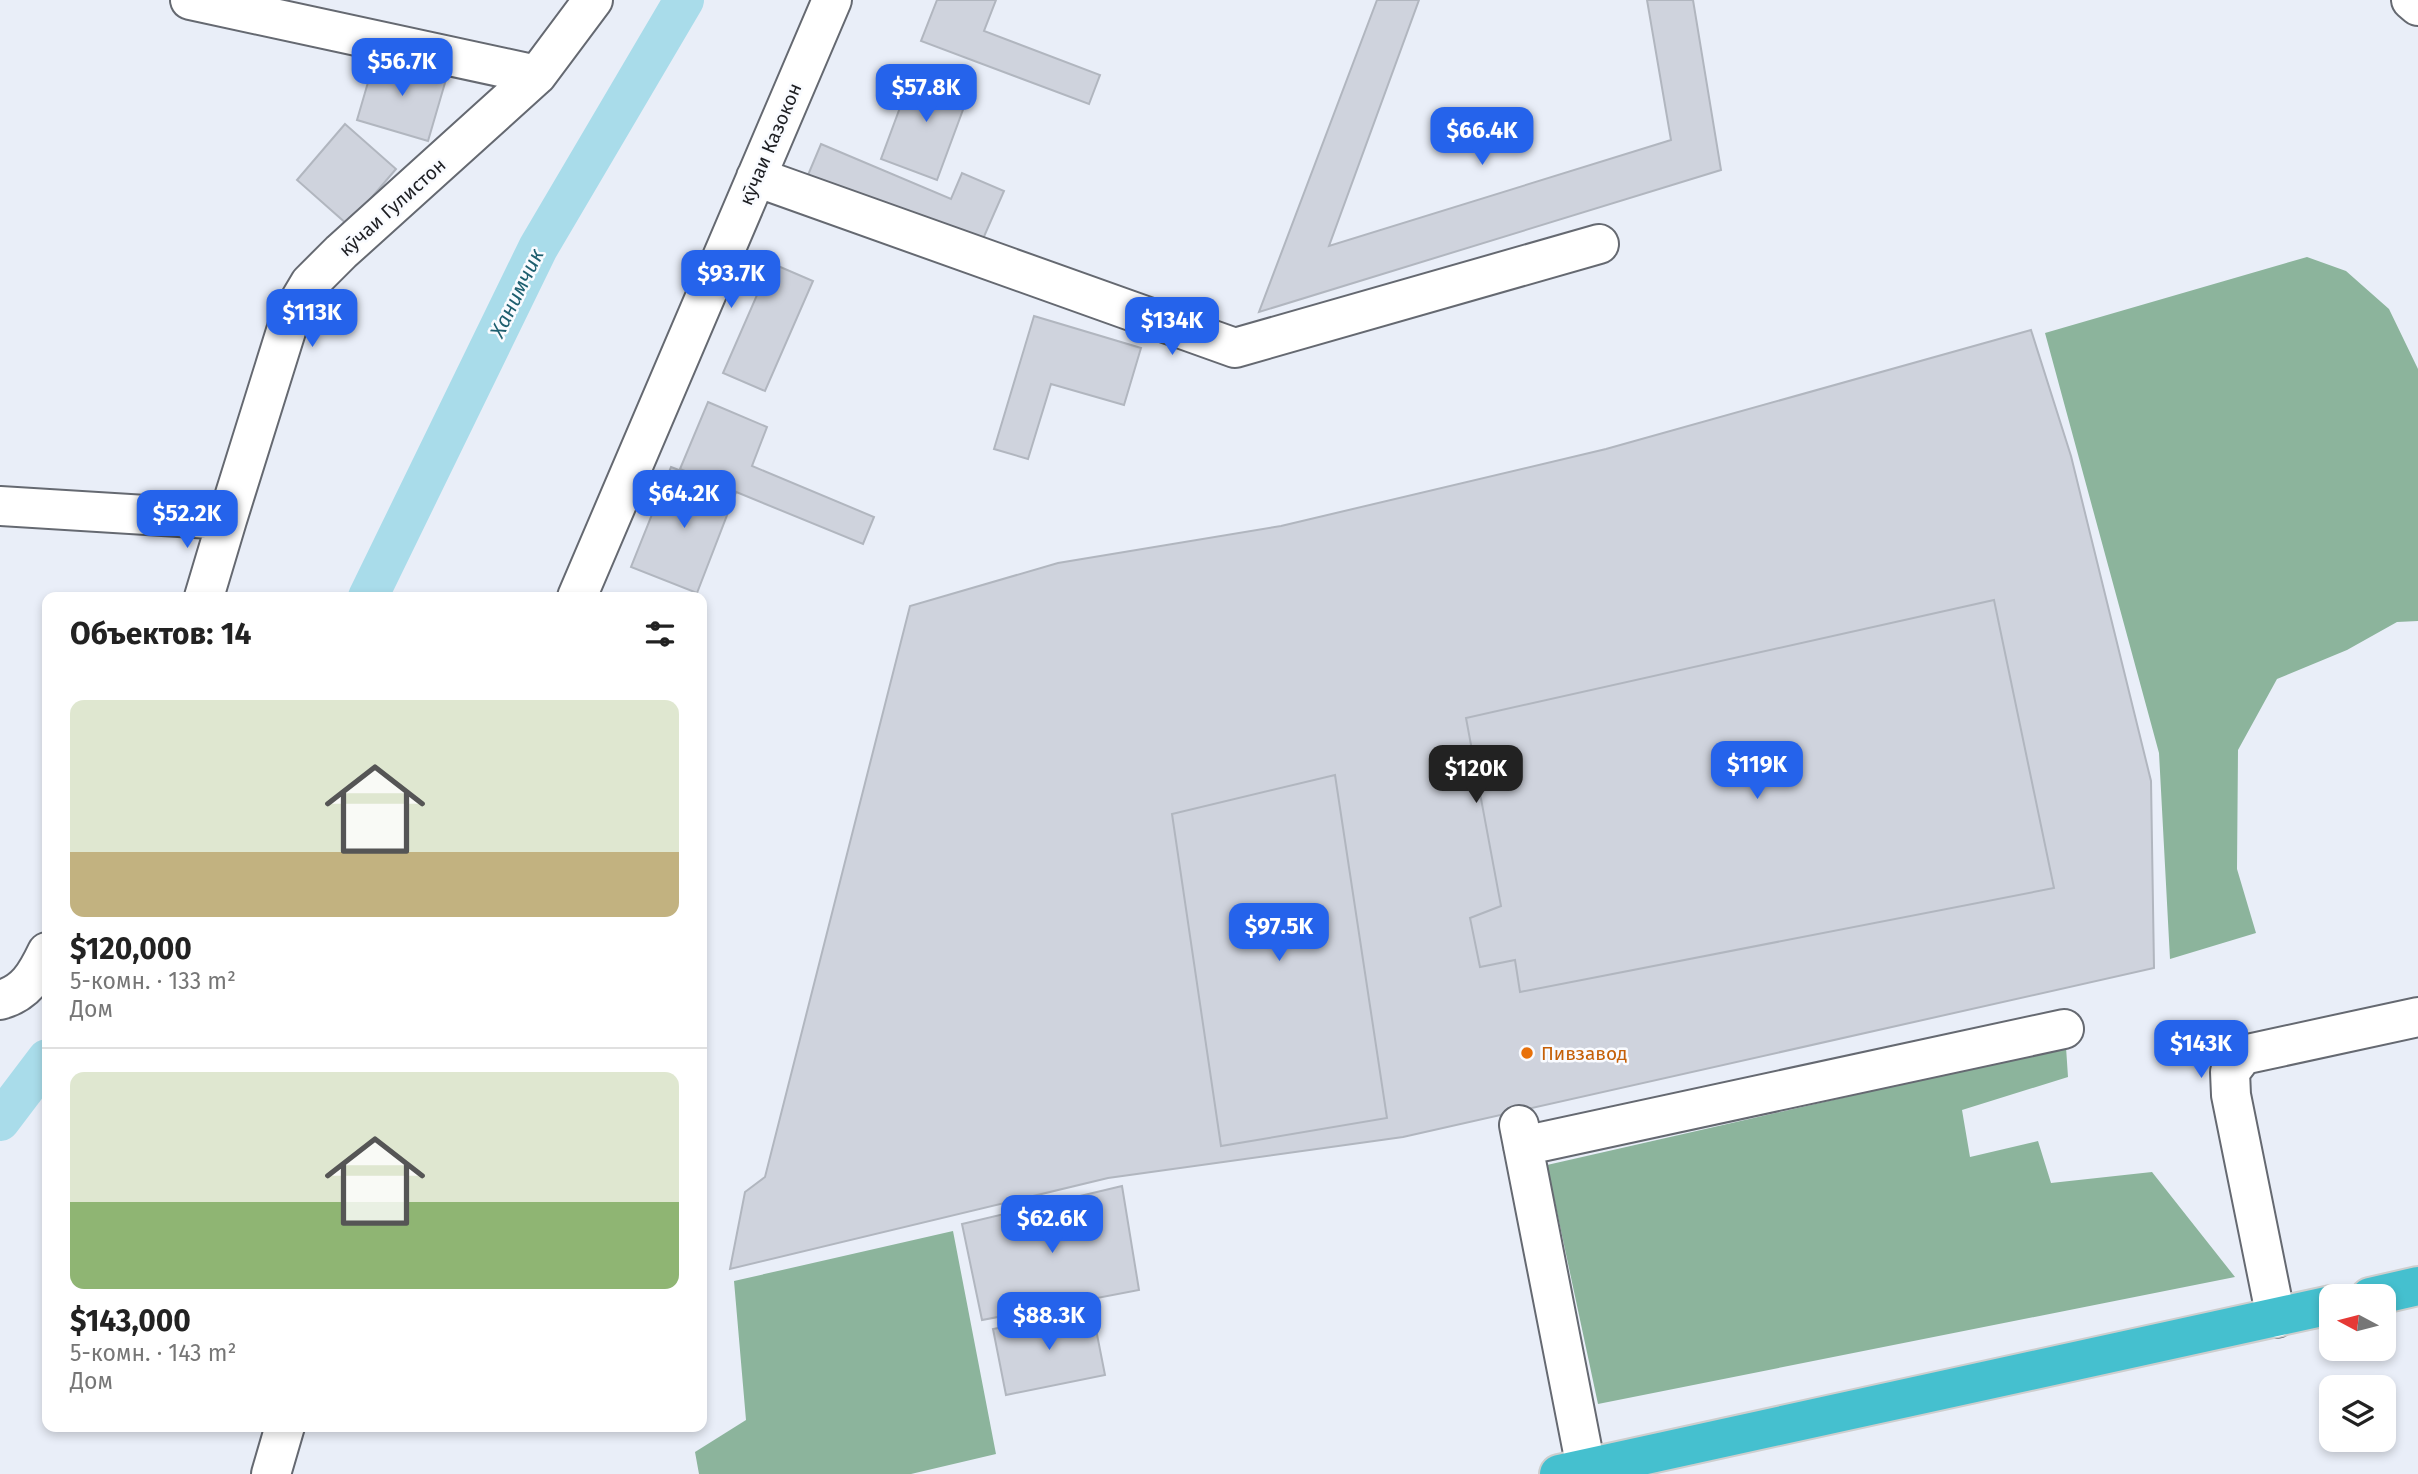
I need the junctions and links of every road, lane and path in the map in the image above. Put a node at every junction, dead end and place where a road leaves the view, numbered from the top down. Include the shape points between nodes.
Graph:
1 (190, 0) edge
2 (593, 0) edge
3 (832, 0) edge
4 (2411, 0) edge
5 (2418, 6) edge
6 (537, 75) junction
7 (756, 177) junction
8 (1599, 244) dead end
9 (0, 506) edge
10 (227, 520) junction
11 (205, 592) edge
12 (578, 592) edge
13 (42, 962) edge
14 (0, 1000) edge
15 (2418, 1017) edge
16 (2064, 1029) dead end
17 (2418, 1286) edge
18 (2396, 1291) edge
19 (2319, 1308) edge
20 (2276, 1318) junction
21 (283, 1432) edge
22 (1572, 1471) edge
23 (271, 1474) edge

1 - 6 street
2 - 6 street, кӯчаи Гулистон
3 - 7 street, кӯчаи Казокон
4 - 5 street
6 - 10 street, кӯчаи Гулистон via 310,283 291,315
7 - 8 street via 1235,348
7 - 12 street, кӯчаи Казокон
9 - 10 street
10 - 11 street, кӯчаи Гулистон
13 - 14 street via 16,996
15 - 20 street via 2243,1055 2230,1072
16 - 22 street via 1521,1136
17 - 18 highway
19 - 20 highway
20 - 22 highway
21 - 23 street

